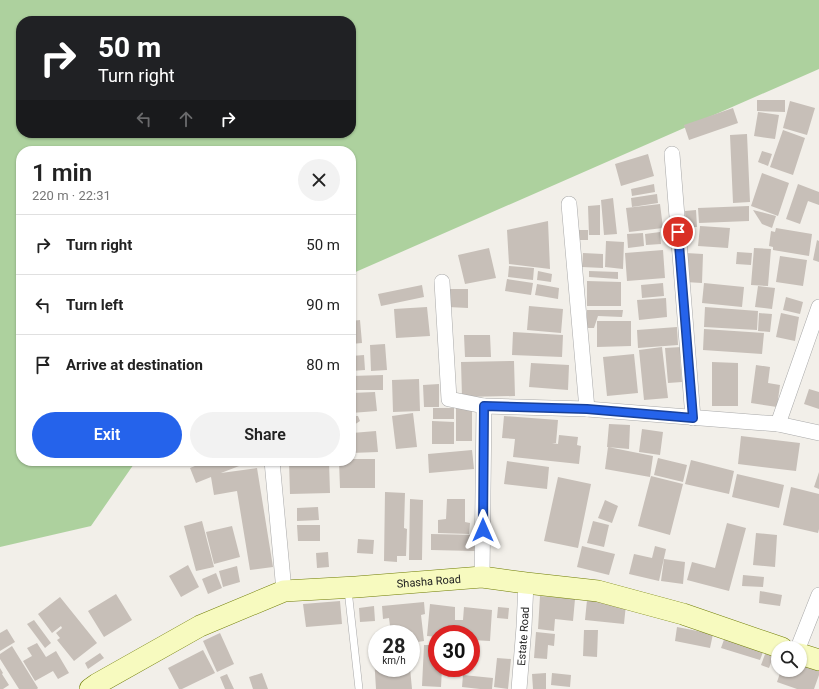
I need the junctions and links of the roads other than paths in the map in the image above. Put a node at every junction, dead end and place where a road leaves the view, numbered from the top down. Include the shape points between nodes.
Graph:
1 (672, 154) dead end
2 (569, 204) dead end
3 (442, 282) dead end
4 (819, 307) edge
5 (484, 406) junction
6 (587, 409) junction
7 (693, 418) junction
8 (778, 424) junction
9 (819, 432) edge
10 (272, 466) edge
11 (482, 576) junction
12 (526, 583) junction
13 (347, 588) junction
14 (284, 592) junction
15 (819, 595) edge
16 (801, 641) edge
17 (771, 644) edge
18 (807, 656) edge
19 (819, 660) edge
20 (90, 689) edge
21 (359, 689) edge
22 (519, 689) edge

1 - 7 street
2 - 6 street
3 - 5 street via 449,399
4 - 8 street
5 - 6 street
5 - 11 street
6 - 7 street
7 - 8 street
8 - 9 street
10 - 14 street
11 - 12 street, Shasha Road
11 - 13 street, Shasha Road
12 - 17 street, Shasha Road via 598,591 683,614
12 - 22 street, Estate Road
13 - 14 street, Shasha Road
13 - 21 lane
14 - 20 street, Shasha Road via 200,626
15 - 16 street
18 - 19 street

